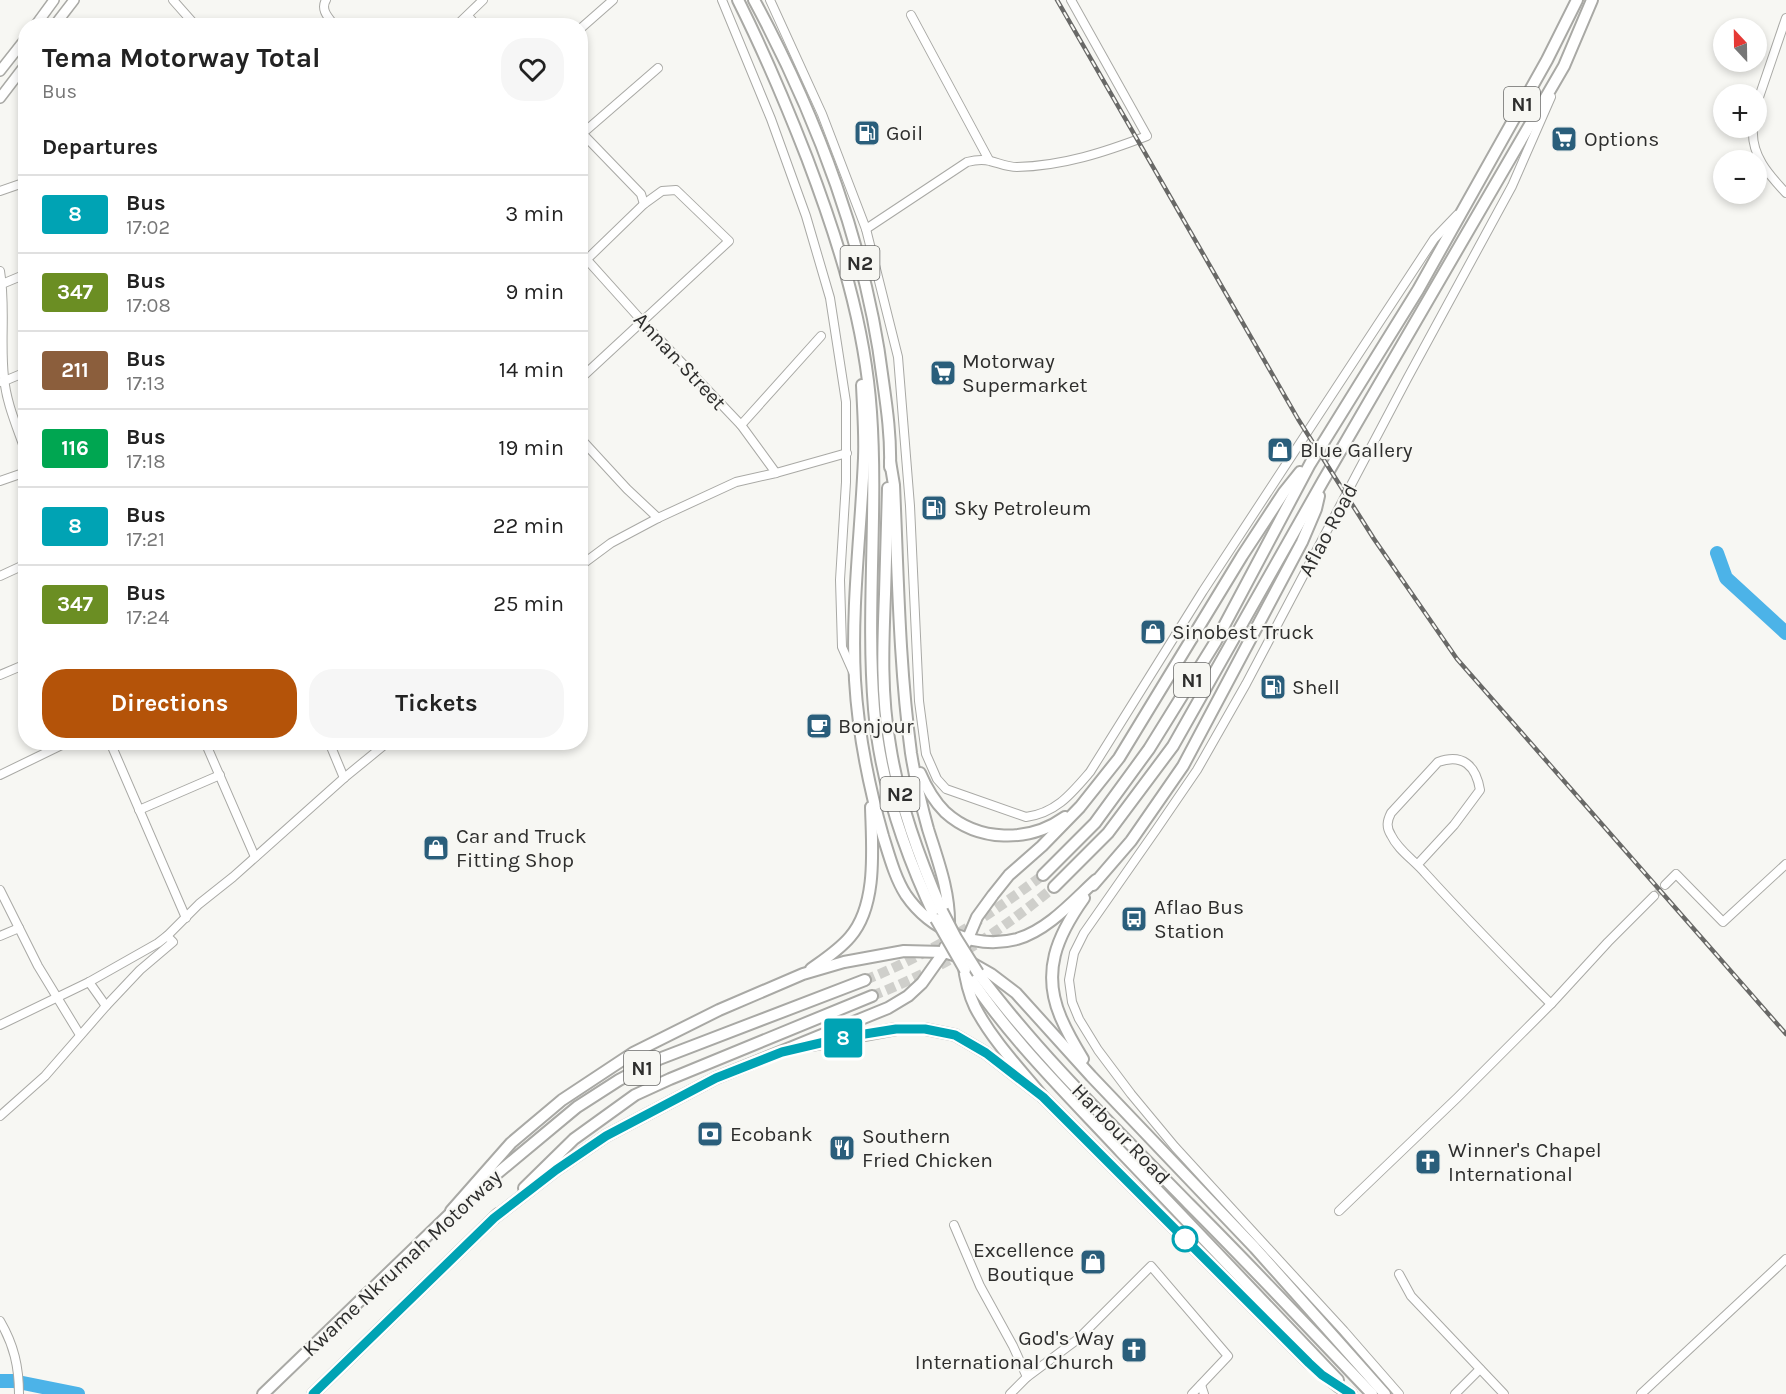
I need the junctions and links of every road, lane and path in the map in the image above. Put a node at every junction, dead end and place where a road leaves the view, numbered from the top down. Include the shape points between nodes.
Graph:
1 (54, 0) edge
2 (74, 0) edge
3 (173, 0) edge
4 (326, 0) edge
5 (483, 0) edge
6 (613, 0) edge
7 (722, 0) edge
8 (738, 0) edge
9 (754, 0) edge
10 (770, 0) edge
11 (1071, 0) edge
12 (1578, 0) edge
13 (1592, 0) edge
14 (46, 11) junction
15 (911, 15) dead end
16 (468, 16) joint
17 (41, 18) edge
18 (52, 18) edge
19 (60, 18) edge
20 (189, 18) edge
21 (329, 18) edge
22 (466, 18) edge
23 (1786, 18) edge
24 (588, 22) edge
25 (18, 48) edge
26 (1564, 66) junction
27 (658, 68) dead end
28 (0, 71) edge
29 (18, 74) edge
30 (1764, 84) edge
31 (0, 98) edge
32 (588, 127) edge
33 (588, 138) edge
34 (1754, 138) edge
35 (989, 160) junction
36 (18, 185) edge
37 (0, 191) edge
38 (1786, 193) edge
39 (644, 204) junction
40 (1464, 208) junction
41 (866, 229) junction
42 (588, 259) joint
43 (0, 271) edge
44 (18, 277) edge
45 (2, 284) junction
46 (642, 321) junction
47 (821, 336) dead end
48 (864, 353) junction
49 (588, 372) edge
50 (18, 375) edge
51 (2, 382) edge
52 (741, 425) junction
53 (18, 430) edge
54 (588, 447) edge
55 (847, 453) junction
56 (890, 461) junction
57 (1310, 464) junction
58 (776, 472) junction
59 (18, 475) edge
60 (0, 481) edge
61 (1323, 481) junction
62 (658, 518) junction
63 (588, 560) edge
64 (18, 568) edge
65 (0, 576) edge
66 (18, 667) edge
67 (0, 675) edge
68 (855, 677) junction
69 (52, 750) edge
70 (113, 750) edge
71 (209, 750) edge
72 (332, 750) edge
73 (378, 750) edge
74 (911, 755) junction
75 (0, 775) edge
76 (219, 775) junction
77 (344, 778) junction
78 (871, 792) junction
79 (1080, 807) junction
80 (139, 810) junction
81 (910, 845) junction
82 (255, 857) junction
83 (1418, 864) junction
84 (1786, 864) edge
85 (1043, 874) tunnel mouth
86 (1096, 880) junction
87 (1665, 885) tunnel mouth
88 (1054, 887) tunnel mouth
89 (0, 890) edge
90 (1654, 896) tunnel mouth
91 (186, 918) junction
92 (19, 928) junction
93 (949, 933) junction
94 (0, 936) edge
95 (167, 936) junction
96 (967, 938) junction
97 (944, 952) junction
98 (963, 958) junction
99 (803, 974) junction
100 (865, 980) tunnel mouth
101 (1069, 980) joint
102 (89, 982) junction
103 (872, 996) tunnel mouth
104 (58, 998) junction
105 (1551, 1004) junction
106 (106, 1006) junction
107 (0, 1025) edge
108 (80, 1035) junction
109 (782, 1052) junction
110 (1091, 1076) junction
111 (1043, 1097) junction
112 (0, 1116) edge
113 (451, 1211) junction
114 (1339, 1211) dead end
115 (494, 1218) junction
116 (954, 1225) dead end
117 (1786, 1259) edge
118 (1399, 1274) dead end
119 (0, 1321) edge
120 (1480, 1369) junction
121 (1027, 1377) junction
122 (1201, 1385) junction
123 (19, 1394) edge
124 (263, 1394) edge
125 (313, 1394) edge
126 (1010, 1394) edge
127 (1192, 1394) edge
128 (1204, 1394) edge
129 (1351, 1394) edge
130 (1371, 1394) edge
131 (1385, 1394) edge
132 (1399, 1394) edge
133 (1455, 1394) edge
134 (1504, 1394) edge
135 (1641, 1394) edge

1 - 14 main road
2 - 19 main road
3 - 20 street
4 - 21 street via 323,6
5 - 16 street
6 - 24 street
7 - 55 street via 771,119 830,298 846,402
8 - 48 highway, N2 via 787,106 827,211
9 - 56 highway, N2 via 794,81 853,237 881,360
10 - 41 street via 822,114
11 - 35 street via 1147,136 1085,158 1047,165 1006,166
12 - 40 highway, N1
13 - 26 highway, Aflao Road / N1
14 - 17 main road
14 - 18 main road
15 - 35 street
16 - 22 street
23 - 30 street
25 - 28 main road
26 - 61 highway, Aflao Road / N1
26 - 101 street, Aflao Road / N1 via 1512,186 1245,684 1197,770 1084,933 1074,953
27 - 32 street
29 - 31 main road
33 - 39 street via 641,194
34 - 38 street via 1762,165
35 - 41 street via 957,167
36 - 37 street
39 - 42 street
39 - 46 street via 662,192 676,190 729,241
40 - 41 street via 1434,239 1203,591 1090,772 1048,812 1026,817 946,789 926,754 919,701 898,357
40 - 57 highway, N1
42 - 46 street, Annan Street
43 - 45 street
44 - 45 street
45 - 51 street
46 - 49 street
46 - 52 street, Annan Street
47 - 52 street
48 - 68 highway
48 - 81 highway, N2 via 871,414 874,712 885,775
50 - 51 street
51 - 53 street
52 - 58 street, Annan Street
54 - 62 street
55 - 58 street
55 - 68 street via 840,580 842,647
56 - 74 highway
56 - 81 highway, N2 via 883,640 886,714
57 - 79 highway via 1278,501 1119,758
57 - 85 highway, N1 via 1216,641 1149,749 1095,823
58 - 62 street via 736,482
59 - 60 street
61 - 86 highway via 1302,542 1184,766 1131,841
61 - 88 highway, Aflao Road / N1 via 1173,746 1108,833
62 - 63 street
64 - 65 street
66 - 67 street
68 - 78 highway
69 - 75 street
70 - 80 street
71 - 76 street
72 - 77 street
73 - 77 street
74 - 79 highway via 945,812 967,827 986,833 1013,836 1041,830
74 - 93 highway via 946,889
76 - 80 street
76 - 82 street
77 - 82 street
78 - 93 highway via 890,860 905,893 921,914
78 - 99 highway via 872,867 866,907 852,935 833,954
79 - 96 highway via 1009,875
80 - 91 street
81 - 129 highway, Harbour Road, bridge via 917,880 936,920 986,1002 1074,1101
81 - 130 highway, Harbour Road, bridge via 966,956 998,1000 1067,1078
82 - 91 street
83 - 83 street via 1389,832 1387,822 1391,813 1438,762 1448,758 1471,765 1480,790
83 - 105 street via 1472,926
84 - 87 street via 1723,922 1676,874
86 - 96 highway via 1047,924 1017,939
86 - 110 highway via 1070,917 1054,952 1051,972 1061,1018
89 - 92 street
90 - 105 street
91 - 95 street
92 - 94 street
92 - 104 street
93 - 96 highway
93 - 97 highway
95 - 102 street
95 - 106 street via 173,942
96 - 98 highway
97 - 98 highway
97 - 99 highway via 904,951
97 - 109 highway via 908,996
98 - 110 highway via 1016,993
98 - 111 highway via 967,986 979,1014
99 - 113 highway via 633,1053 571,1094 511,1143
100 - 113 highway, Kwame Nkrumah Motorway / N1 via 659,1059 619,1080 578,1107
101 - 132 street, Harbour Road via 1079,1019 1131,1094
102 - 104 street
102 - 106 street
103 - 115 highway, Kwame Nkrumah Motorway / N1 via 635,1095 574,1139
104 - 107 street
104 - 108 street
105 - 114 street
106 - 108 street
108 - 112 street via 45,1076
109 - 111 highway via 896,1029 925,1029 955,1035 986,1053
109 - 115 highway via 716,1078 606,1136
110 - 131 highway via 1255,1248
111 - 129 highway via 1309,1363
113 - 124 highway, Kwame Nkrumah Motorway / N1
115 - 125 highway, Kwame Nkrumah Motorway / N1
116 - 121 street
117 - 135 street
118 - 120 street via 1411,1296
119 - 123 street via 16,1357
120 - 133 street
120 - 134 street
121 - 122 street via 1077,1340 1151,1266 1228,1356
121 - 126 street
122 - 127 street
122 - 128 street

